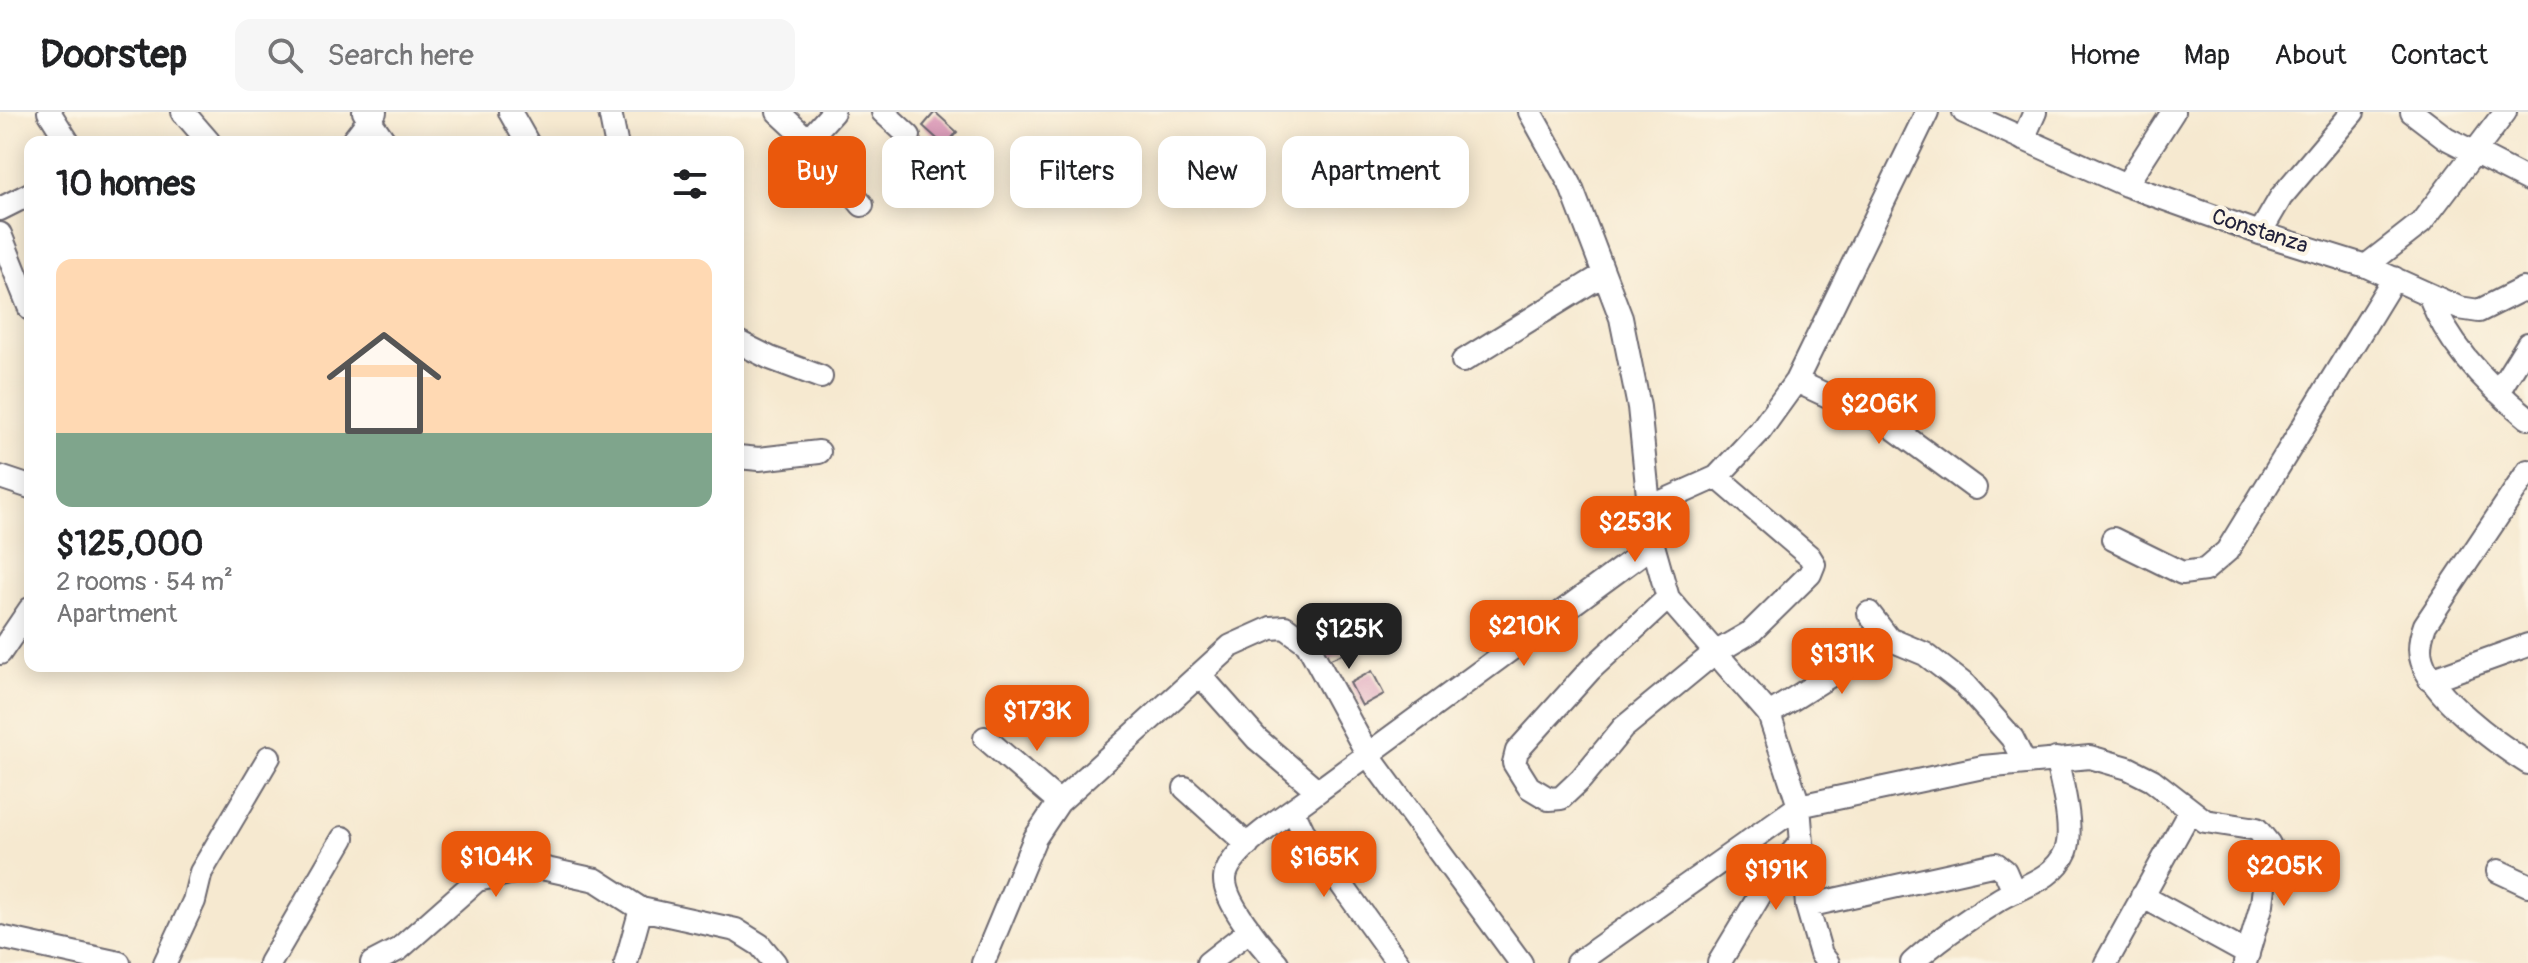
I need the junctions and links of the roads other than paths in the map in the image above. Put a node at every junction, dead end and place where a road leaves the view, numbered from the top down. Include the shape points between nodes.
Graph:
1 (49, 112) edge
2 (183, 112) edge
3 (510, 112) edge
4 (610, 112) edge
5 (778, 112) edge
6 (833, 112) edge
7 (883, 112) edge
8 (1530, 112) edge
9 (1927, 112) edge
10 (1964, 112) edge
11 (2035, 112) edge
12 (2173, 112) edge
13 (2353, 112) edge
14 (2412, 112) edge
15 (2505, 112) edge
16 (370, 114) edge
17 (64, 136) edge
18 (204, 136) edge
19 (356, 136) edge
20 (382, 136) edge
21 (524, 136) edge
22 (615, 136) edge
23 (804, 136) edge
24 (812, 136) edge
25 (909, 136) dead end
26 (2023, 139) junction
27 (2475, 154) junction
28 (2528, 180) edge
29 (2126, 185) junction
30 (24, 197) edge
31 (0, 209) edge
32 (2260, 233) junction
33 (0, 234) edge
34 (2366, 266) junction
35 (1604, 274) junction
36 (2394, 278) junction
37 (2526, 289) edge
38 (24, 294) edge
39 (2430, 297) junction
40 (2528, 344) edge
41 (744, 345) edge
42 (1463, 361) dead end
43 (821, 377) dead end
44 (1796, 381) junction
45 (2498, 392) junction
46 (2528, 418) edge
47 (819, 452) dead end
48 (744, 458) edge
49 (2528, 471) edge
50 (0, 477) edge
51 (1717, 477) junction
52 (24, 485) edge
53 (1975, 488) dead end
54 (1650, 507) junction
55 (2113, 539) dead end
56 (1653, 545) junction
57 (1668, 598) junction
58 (1869, 613) dead end
59 (24, 618) edge
60 (1889, 639) junction
61 (2528, 645) edge
62 (0, 653) edge
63 (1713, 654) junction
64 (1201, 676) junction
65 (2430, 680) junction
66 (1769, 714) junction
67 (985, 738) dead end
68 (1368, 755) junction
69 (269, 757) dead end
70 (2056, 759) junction
71 (2024, 762) junction
72 (2528, 763) edge
73 (1185, 788) dead end
74 (1318, 791) junction
75 (1059, 802) junction
76 (1799, 806) junction
77 (1293, 810) junction
78 (2190, 811) junction
79 (343, 838) dead end
80 (1802, 841) junction
81 (1248, 845) junction
82 (2498, 871) dead end
83 (2528, 885) edge
84 (2014, 892) junction
85 (2142, 896) junction
86 (1807, 906) junction
87 (641, 909) junction
88 (1250, 930) junction
89 (0, 937) edge
90 (2246, 958) edge
91 (119, 963) edge
92 (165, 963) edge
93 (270, 963) edge
94 (372, 963) edge
95 (626, 963) edge
96 (775, 963) edge
97 (983, 963) edge
98 (1208, 963) edge
99 (1277, 963) edge
100 (1398, 963) edge
101 (1521, 963) edge
102 (1577, 963) edge
103 (1719, 963) edge
104 (1828, 963) edge
105 (1912, 963) edge
106 (2106, 963) edge

1 - 17 street
2 - 18 street
3 - 21 street
4 - 22 street
5 - 23 street
6 - 24 street
7 - 25 street
8 - 35 street via 1570,184
9 - 44 street
10 - 26 street, Constanza
11 - 26 street
12 - 29 street
13 - 32 street via 2275,204
14 - 27 street
15 - 27 street
16 - 19 street
16 - 20 street
26 - 29 street, Constanza
27 - 28 street
27 - 34 street via 2421,223
29 - 32 street, Constanza
30 - 31 street
32 - 34 street, Constanza
33 - 38 street
34 - 36 street, Constanza
35 - 42 street
35 - 54 street via 1621,318 1639,407
36 - 39 street, Constanza
36 - 55 street via 2227,551 2205,570 2182,573
37 - 39 street, Constanza via 2479,311
39 - 45 street via 2444,330
40 - 45 street
41 - 43 street
44 - 51 street
44 - 53 street via 1888,424
45 - 46 street
47 - 48 street
49 - 65 street via 2425,625 2420,652
50 - 52 street
51 - 54 street
51 - 63 street via 1814,564 1751,632
54 - 56 street
56 - 57 street
56 - 68 street
57 - 63 street
57 - 63 street via 1590,670 1517,751 1514,763 1529,787 1549,799 1561,798 1623,728
58 - 60 street
59 - 62 street
60 - 66 street
60 - 71 street via 1925,654 1965,685 2012,738
61 - 65 street
63 - 66 street
64 - 68 street via 1231,646 1285,627 1307,643
64 - 74 street via 1282,763
64 - 75 street
65 - 72 street
66 - 76 street
67 - 75 street
68 - 74 street
68 - 101 street
69 - 92 street via 201,872 194,901
70 - 71 street
70 - 78 street via 2090,757 2128,768
70 - 84 street via 2067,849 2057,866
71 - 76 street
73 - 81 street
74 - 77 street
75 - 97 street via 1035,838
76 - 80 street
76 - 102 street
77 - 81 street
77 - 100 street
78 - 85 street
78 - 90 street via 2205,821 2257,829 2269,844 2262,904
79 - 93 street
80 - 86 street
80 - 103 street via 1769,880
81 - 88 street via 1225,876 1225,889
82 - 83 street
84 - 86 street via 1996,864
84 - 105 street
85 - 90 street
85 - 106 street
86 - 104 street
87 - 94 street via 596,880 537,867 507,873 477,880 399,949
87 - 95 street
87 - 96 street via 736,930 760,945
88 - 98 street
88 - 99 street
89 - 91 street

